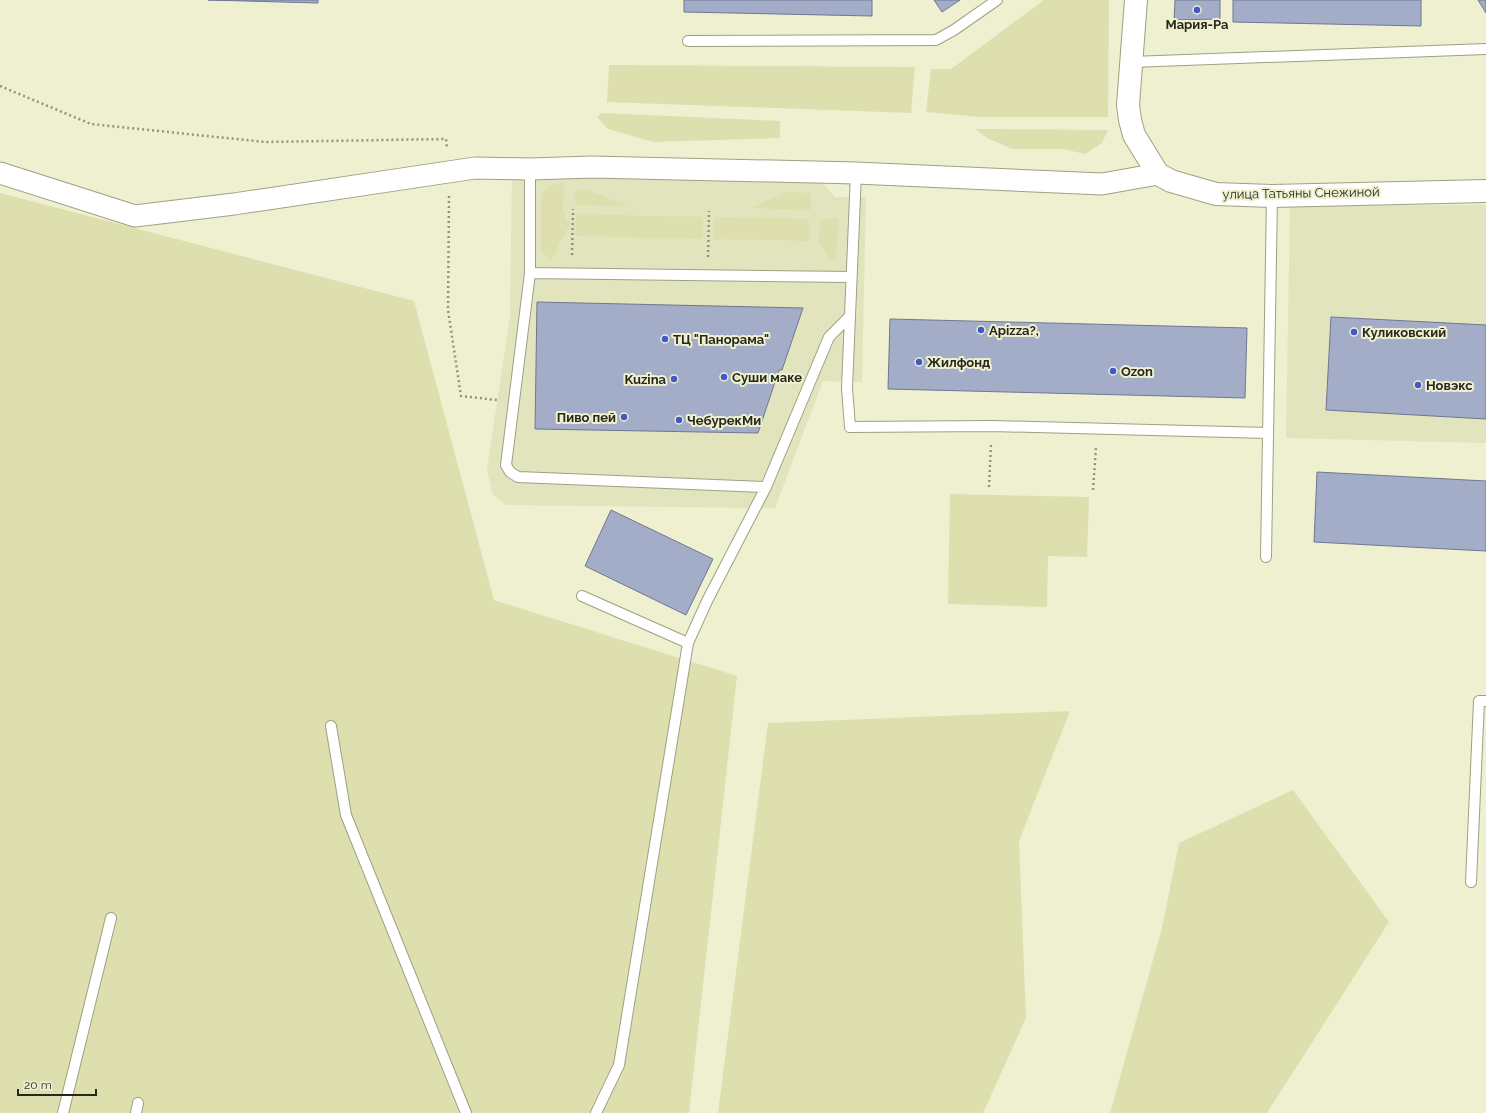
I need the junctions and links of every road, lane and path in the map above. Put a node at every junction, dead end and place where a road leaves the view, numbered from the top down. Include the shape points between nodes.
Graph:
1 (997, 0) edge
2 (1136, 0) edge
3 (688, 41) dead end
4 (1486, 49) edge
5 (1131, 62) junction
6 (530, 169) junction
7 (0, 173) edge
8 (856, 173) junction
9 (1158, 174) junction
10 (1486, 191) edge
11 (1272, 196) junction
12 (573, 209) dead end
13 (709, 211) dead end
14 (572, 234) dead end
15 (708, 240) dead end
16 (530, 274) junction
17 (851, 277) junction
18 (850, 316) junction
19 (1268, 433) junction
20 (990, 460) dead end
21 (1095, 463) dead end
22 (766, 487) junction
23 (989, 487) dead end
24 (1093, 490) dead end
25 (1266, 557) dead end
26 (582, 596) dead end
27 (688, 643) junction
28 (1486, 701) edge
29 (331, 726) dead end
30 (1470, 882) dead end
31 (111, 918) dead end
32 (63, 1113) edge
33 (466, 1113) edge
34 (596, 1113) edge

1 - 3 lane via 936,40
2 - 5 street
4 - 5 lane
5 - 9 street via 1128,105 1131,128
6 - 7 street via 474,168 242,203 135,216
6 - 8 street via 592,167
6 - 16 lane
8 - 9 street via 1102,184
8 - 17 lane
9 - 11 street, улица Татьяны Снежиной via 1171,181 1216,194
10 - 11 street, улица Татьяны Снежиной
11 - 19 lane
12 - 14 path
13 - 15 path
16 - 17 lane
16 - 22 lane via 506,466 510,472 518,477
17 - 18 lane
18 - 19 lane via 847,388 850,427 992,426
18 - 22 lane via 829,337
19 - 25 lane
20 - 23 path
21 - 24 path
22 - 27 lane
26 - 27 lane
27 - 34 lane via 618,1065
28 - 30 lane via 1479,701
29 - 33 lane via 346,815
31 - 32 lane

